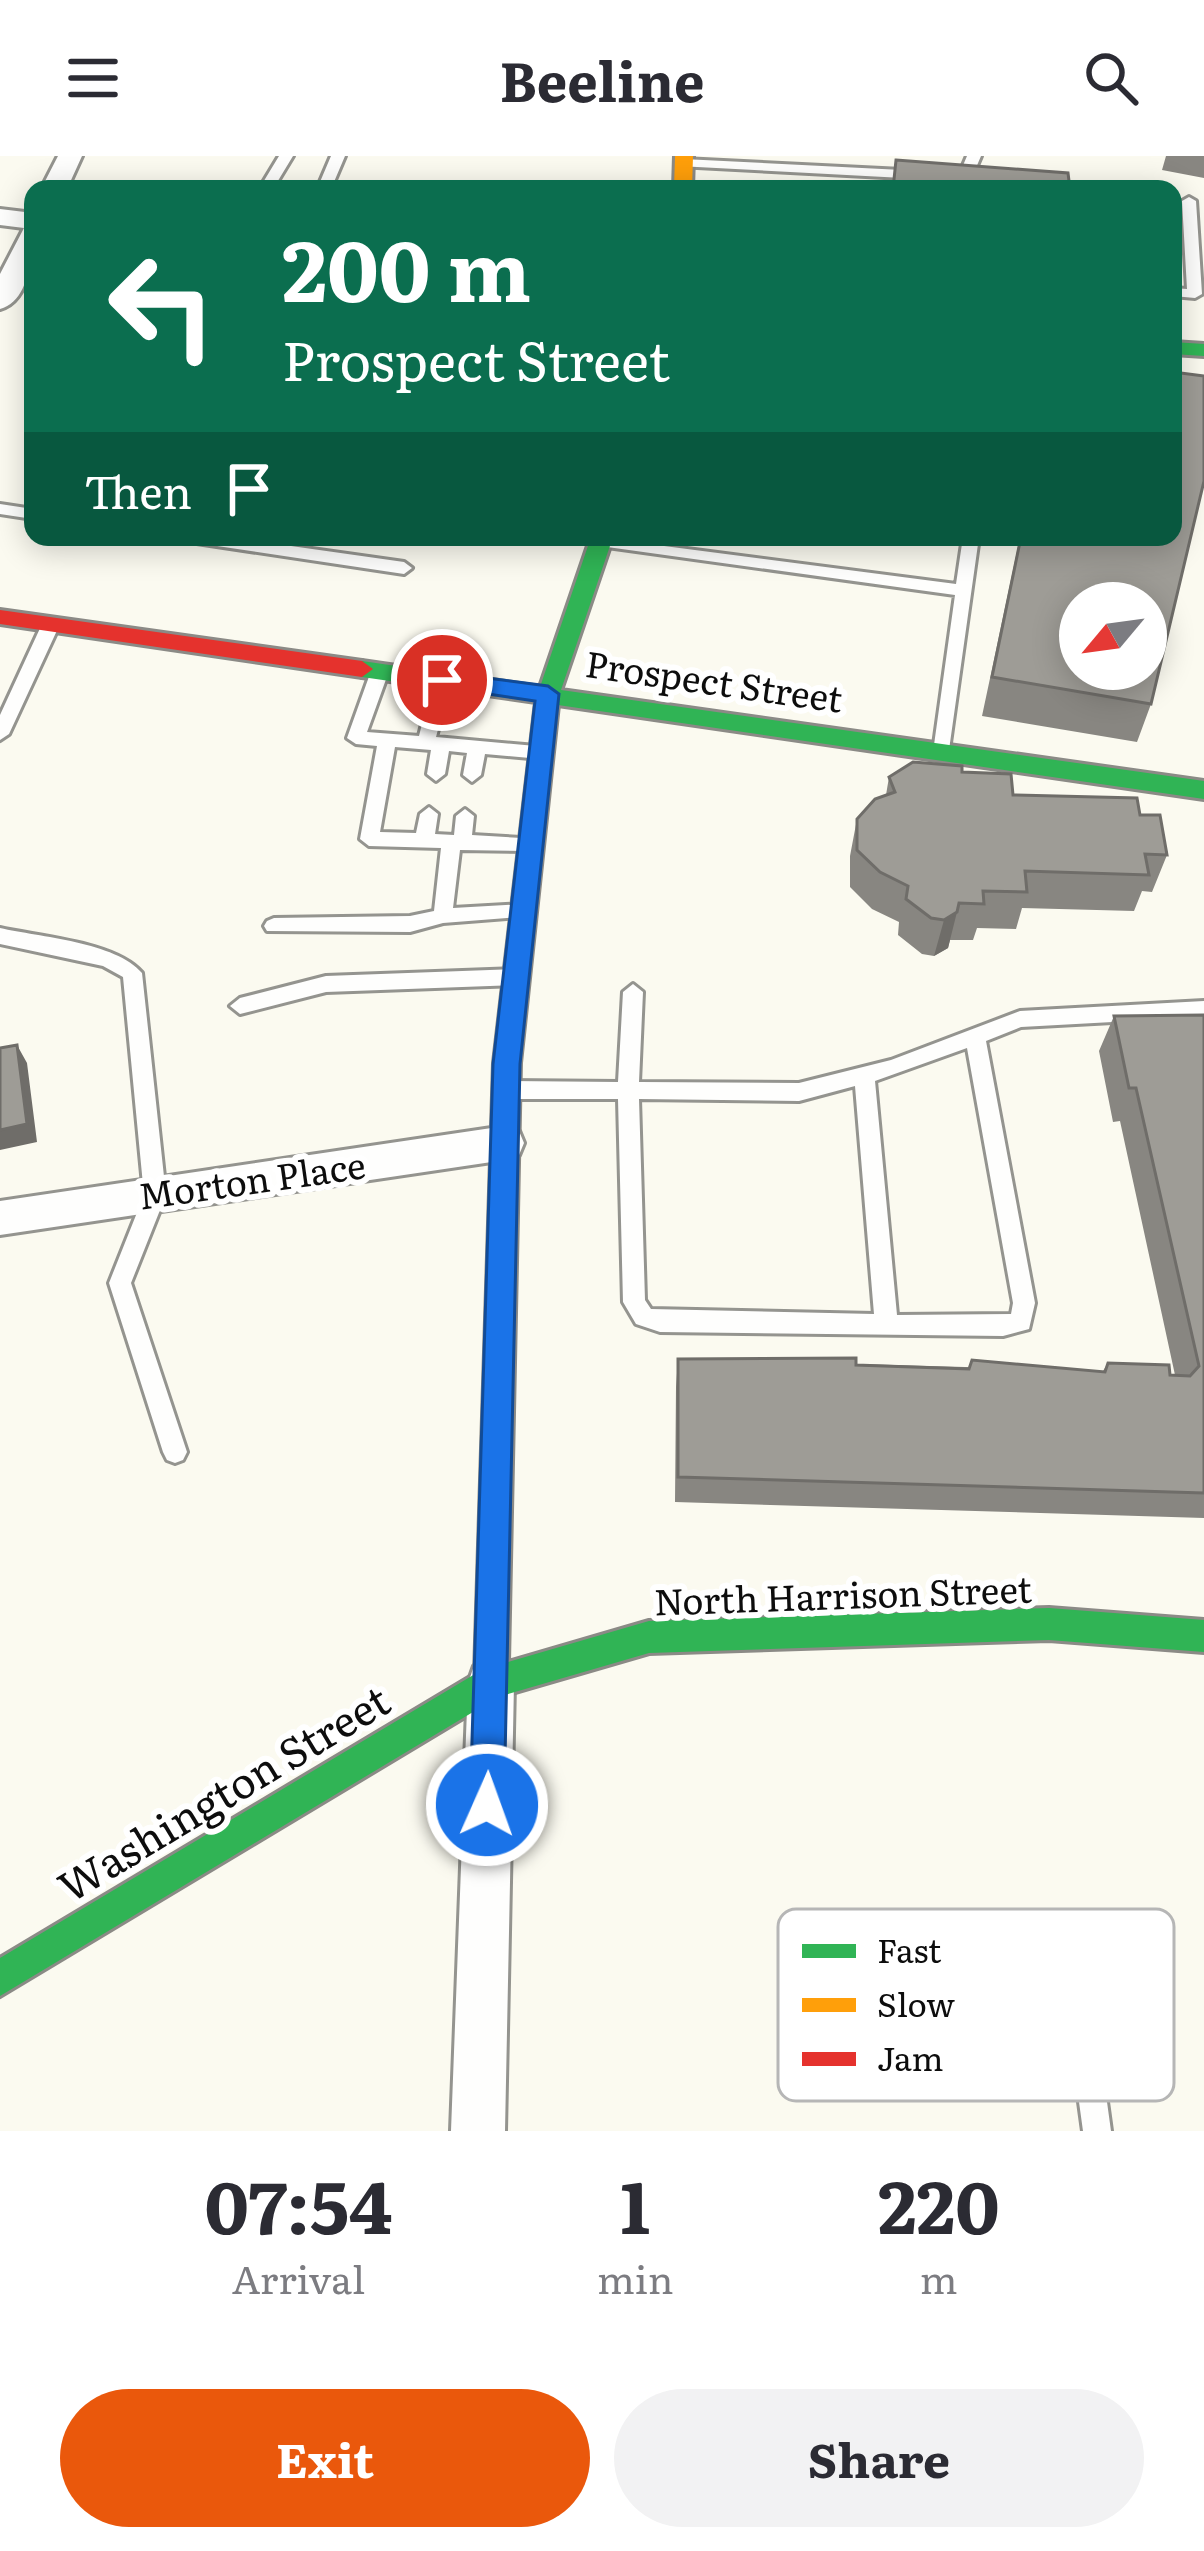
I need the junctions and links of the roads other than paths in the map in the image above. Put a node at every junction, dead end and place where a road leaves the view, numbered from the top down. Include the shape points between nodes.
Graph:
1 (683, 169) edge
2 (851, 170) junction
3 (846, 180) edge
4 (867, 180) edge
5 (932, 180) edge
6 (1188, 201) edge
7 (24, 251) edge
8 (1182, 293) edge
9 (0, 301) edge
10 (252, 546) edge
11 (599, 546) edge
12 (650, 546) edge
13 (969, 546) edge
14 (404, 568) dead end
15 (964, 591) junction
16 (0, 617) edge
17 (51, 624) junction
18 (380, 671) junction
19 (442, 680) junction
20 (548, 694) junction
21 (0, 734) edge
22 (387, 740) junction
23 (434, 744) junction
24 (477, 749) junction
25 (542, 752) junction
26 (942, 752) junction
27 (436, 774) dead end
28 (472, 775) dead end
29 (1204, 790) edge
30 (429, 814) dead end
31 (465, 816) dead end
32 (424, 842) junction
33 (456, 844) junction
34 (532, 844) junction
35 (524, 910) junction
36 (443, 916) junction
37 (274, 926) dead end
38 (0, 936) edge
39 (517, 977) junction
40 (633, 992) dead end
41 (240, 1006) dead end
42 (1204, 1009) edge
43 (975, 1036) junction
44 (864, 1075) junction
45 (506, 1090) junction
46 (628, 1090) junction
47 (505, 1143) junction
48 (155, 1195) junction
49 (0, 1218) edge
50 (886, 1322) junction
51 (175, 1452) dead end
52 (1204, 1636) edge
53 (491, 1683) junction
54 (0, 1978) edge
55 (1093, 2101) edge
56 (478, 2131) edge
57 (1097, 2131) edge

1 - 2 lane
2 - 3 lane
2 - 4 lane
2 - 5 lane
6 - 8 lane via 1195,294
7 - 9 street
10 - 14 lane
11 - 20 street
12 - 15 lane
13 - 15 lane
15 - 26 lane
16 - 17 street, Prospect Street
17 - 18 street, Prospect Street
17 - 21 lane
18 - 19 street, Prospect Street
18 - 22 lane via 356,738
19 - 20 street, Prospect Street
19 - 23 lane
20 - 25 street
20 - 26 street, Prospect Street
22 - 23 lane
22 - 32 lane via 369,839
23 - 24 lane
23 - 27 lane
24 - 25 lane
24 - 28 lane
25 - 34 street
26 - 29 street, Prospect Street
30 - 32 lane
31 - 33 lane
32 - 33 lane
33 - 34 lane
33 - 36 lane
34 - 35 street
35 - 36 lane
35 - 39 street
36 - 37 lane via 410,924
38 - 48 lane via 108,959 132,973
39 - 41 lane via 326,984
39 - 45 street
40 - 46 lane
42 - 43 lane via 1020,1019
43 - 44 lane
43 - 50 lane via 1022,1322
44 - 46 lane via 799,1092
44 - 50 lane
45 - 46 lane
45 - 47 street
46 - 50 lane via 634,1302 644,1317
47 - 48 street, Morton Place
47 - 53 street
48 - 49 street, Morton Place
48 - 51 lane via 120,1283
52 - 53 street, North Harrison Street via 1049,1624 649,1637
53 - 54 street, Washington Street
53 - 56 street
55 - 57 lane

